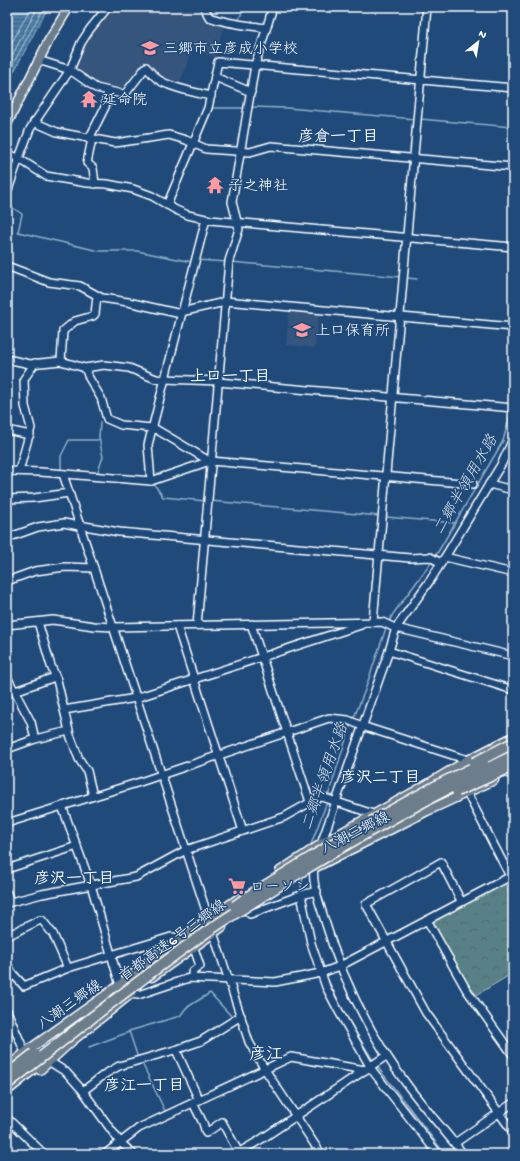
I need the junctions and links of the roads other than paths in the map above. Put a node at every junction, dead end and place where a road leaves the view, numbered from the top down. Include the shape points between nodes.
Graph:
1 (68, 7) edge
2 (108, 7) edge
3 (204, 7) edge
4 (273, 7) edge
5 (427, 7) edge
6 (266, 28) junction
7 (38, 60) junction
8 (255, 65) junction
9 (70, 70) junction
10 (215, 78) junction
11 (421, 80) junction
12 (513, 88) edge
13 (108, 91) junction
14 (250, 92) junction
15 (211, 96) junction
16 (34, 122) junction
17 (7, 124) edge
18 (90, 139) junction
19 (193, 143) junction
20 (241, 152) junction
21 (7, 154) edge
22 (18, 158) junction
23 (414, 158) junction
24 (513, 167) edge
25 (95, 184) junction
26 (7, 193) edge
27 (167, 205) junction
28 (206, 219) junction
29 (238, 223) junction
30 (407, 238) junction
31 (513, 247) edge
32 (7, 266) edge
33 (97, 296) junction
34 (225, 302) junction
35 (181, 313) junction
36 (400, 318) junction
37 (513, 327) edge
38 (7, 359) edge
39 (61, 361) junction
40 (35, 363) junction
41 (85, 368) junction
42 (164, 380) junction
43 (218, 382) junction
44 (393, 397) junction
45 (511, 407) edge
46 (152, 427) junction
47 (7, 430) edge
48 (30, 435) junction
49 (513, 439) edge
50 (211, 461) junction
51 (7, 471) edge
52 (19, 471) junction
53 (62, 474) junction
54 (386, 477) junction
55 (151, 481) junction
56 (487, 487) junction
57 (513, 490) edge
58 (69, 494) junction
59 (7, 499) edge
60 (79, 526) junction
61 (7, 538) edge
62 (204, 540) junction
63 (379, 555) junction
64 (443, 560) junction
65 (94, 568) junction
66 (513, 573) edge
67 (7, 581) edge
68 (38, 622) junction
69 (372, 622) junction
70 (251, 624) junction
71 (7, 625) edge
72 (197, 625) junction
73 (113, 626) junction
74 (177, 626) junction
75 (396, 628) junction
76 (389, 651) junction
77 (513, 656) edge
78 (262, 657) junction
79 (55, 676) junction
80 (7, 677) edge
81 (194, 679) junction
82 (513, 690) edge
83 (15, 691) junction
84 (136, 698) junction
85 (64, 710) junction
86 (362, 726) junction
87 (69, 731) junction
88 (287, 732) junction
89 (513, 737) edge
90 (35, 739) junction
91 (513, 743) edge
92 (513, 748) edge
93 (7, 749) edge
94 (219, 755) junction
95 (513, 756) edge
96 (468, 760) junction
97 (512, 771) edge
98 (161, 774) junction
99 (440, 784) junction
100 (466, 793) junction
101 (94, 796) junction
102 (397, 801) junction
103 (310, 802) junction
104 (335, 802) junction
105 (62, 806) junction
106 (373, 815) junction
107 (7, 823) edge
108 (404, 823) junction
109 (243, 831) junction
110 (321, 844) junction
111 (77, 846) junction
112 (342, 846) junction
113 (186, 850) junction
114 (7, 868) edge
115 (314, 869) junction
116 (512, 878) edge
117 (91, 885) junction
118 (314, 892) junction
119 (7, 893) edge
120 (300, 895) junction
121 (239, 898) junction
122 (461, 901) junction
123 (9, 902) edge
124 (248, 910) junction
125 (209, 918) junction
126 (427, 920) junction
127 (214, 933) junction
128 (7, 936) edge
129 (180, 939) junction
130 (386, 942) junction
131 (193, 948) junction
132 (112, 955) junction
133 (7, 965) edge
134 (340, 966) junction
135 (68, 968) junction
136 (135, 973) junction
137 (321, 973) junction
138 (10, 976) edge
139 (193, 978) junction
140 (229, 980) junction
141 (119, 982) junction
142 (137, 988) junction
143 (130, 994) junction
144 (7, 1011) edge
145 (241, 1016) junction
146 (23, 1048) junction
147 (176, 1050) junction
148 (513, 1055) edge
149 (384, 1058) junction
150 (50, 1062) junction
151 (8, 1067) edge
152 (264, 1068) junction
153 (367, 1068) junction
154 (7, 1084) edge
155 (7, 1091) edge
156 (83, 1091) junction
157 (7, 1098) edge
158 (196, 1101) junction
159 (513, 1103) edge
160 (499, 1113) junction
161 (296, 1116) junction
162 (7, 1118) edge
163 (513, 1132) edge
164 (120, 1142) junction
165 (455, 1143) junction
166 (238, 1153) edge
167 (44, 1154) edge
168 (105, 1154) edge
169 (133, 1154) edge
170 (321, 1154) edge
171 (438, 1154) edge
172 (464, 1154) edge

1 - 7 main road
2 - 9 street via 87,33
3 - 6 street via 211,18
4 - 6 street
5 - 11 street
6 - 8 street
7 - 9 street
7 - 17 main road
8 - 10 street via 218,62
8 - 11 street
8 - 14 street
9 - 13 street via 93,87
9 - 16 street
10 - 14 street
10 - 15 street
11 - 12 street
11 - 23 street
13 - 15 street via 124,94 146,67 163,83
13 - 18 street via 105,107
14 - 20 street
15 - 19 street
16 - 18 street via 57,132
16 - 22 street
18 - 19 street via 115,143 169,135
18 - 25 street via 87,163 93,168
19 - 20 street via 206,149
19 - 27 street
20 - 23 street via 271,146
20 - 29 street via 232,202
21 - 22 street
22 - 25 street via 46,176
22 - 26 street
23 - 24 street
23 - 30 street
25 - 27 street via 140,191
27 - 28 street via 188,215
28 - 29 street
28 - 35 street
29 - 30 street
29 - 34 street via 239,229 229,261
30 - 31 street
30 - 36 street
32 - 33 street via 49,282 80,286
33 - 35 street
33 - 39 street via 95,314 75,321 63,331
34 - 35 street
34 - 36 street
34 - 43 street
35 - 42 street
36 - 37 street
36 - 44 street
38 - 40 street
39 - 40 street
39 - 41 street
40 - 48 street via 23,382
41 - 42 street via 104,364 129,368
41 - 46 street via 101,398 107,419 121,425
42 - 43 street
42 - 46 street
43 - 44 street
43 - 50 street
44 - 45 street
44 - 54 street
46 - 50 street
46 - 55 street via 148,445
47 - 48 street
48 - 52 street
49 - 56 street
50 - 54 street
50 - 55 street
50 - 62 street
51 - 52 street
52 - 53 street
53 - 55 street
53 - 58 street
54 - 56 street
54 - 63 street
56 - 57 street
56 - 64 street
58 - 59 street
58 - 60 street
60 - 61 street via 64,523 38,527
60 - 62 street
60 - 65 street
62 - 63 street
62 - 72 street
63 - 64 street
63 - 69 street
64 - 66 street
64 - 75 street
65 - 67 street via 66,566 35,571
65 - 73 street
68 - 71 street
68 - 73 street via 53,620
68 - 79 street
69 - 70 street
69 - 75 street via 384,622
69 - 78 street
70 - 72 street
70 - 78 street
72 - 74 street
73 - 74 street
73 - 84 street
74 - 81 street
75 - 76 street
75 - 77 street
76 - 82 street
76 - 86 street
78 - 81 street
78 - 88 street
79 - 83 street
79 - 85 street
80 - 83 street
81 - 84 street
81 - 94 street
83 - 90 street via 31,722
84 - 85 street
84 - 98 street
85 - 87 street
86 - 88 street via 350,721 329,718
86 - 96 street
86 - 104 street
87 - 90 street
87 - 101 street via 79,759 87,771
88 - 94 street
88 - 103 street
89 - 96 main road, 八潮三郷線
90 - 93 street
91 - 99 highway, bridge
92 - 99 highway, 首都高速6号三郷線, bridge
94 - 98 street
94 - 109 street
95 - 112 highway, 首都高速6号三郷線, bridge
96 - 97 street
96 - 102 main road, 八潮三郷線
97 - 100 main road, 八潮三郷線
97 - 112 highway, bridge
98 - 101 street
98 - 113 street
99 - 151 highway, 首都高速6号三郷線, bridge via 325,848 255,892
100 - 102 street via 461,787 457,787 416,806
100 - 108 main road, 八潮三郷線
100 - 116 street
101 - 105 street
102 - 106 main road, 八潮三郷線
103 - 104 street via 322,797
103 - 109 street via 284,817
104 - 106 street
104 - 110 street
105 - 107 street
105 - 111 street
106 - 108 street
106 - 110 main road, 八潮三郷線
108 - 115 main road, 八潮三郷線
109 - 113 street
110 - 115 street
110 - 121 main road, 八潮三郷線
111 - 114 street
111 - 117 street
112 - 154 highway, 首都高速6号三郷線, bridge via 206,933
113 - 117 street via 136,877
113 - 125 street
115 - 118 street
115 - 124 main road, 八潮三郷線
116 - 122 street
117 - 123 street
117 - 132 street
118 - 120 street
118 - 134 street
119 - 123 street
120 - 124 street via 250,914
120 - 137 street
121 - 124 street via 246,898 250,904
121 - 125 main road, 八潮三郷線
122 - 126 street
122 - 130 street via 441,862 366,904
124 - 127 main road, 八潮三郷線
125 - 127 street
125 - 129 main road, 八潮三郷線
126 - 130 street
126 - 148 street via 466,989
127 - 131 main road, 八潮三郷線
127 - 140 street
128 - 135 street via 42,920 53,934
129 - 131 street via 188,949
129 - 132 street via 171,938
129 - 136 main road, 八潮三郷線
130 - 134 street
130 - 160 street via 426,1012
131 - 139 street via 200,966 192,972
131 - 142 main road, 八潮三郷線
132 - 135 street
132 - 141 street
133 - 138 street
134 - 137 street
134 - 149 street
135 - 138 street via 24,986
136 - 141 main road
136 - 151 main road, 八潮三郷線
137 - 140 street via 275,982
137 - 153 street
139 - 140 street
139 - 143 street via 138,995
140 - 145 street
141 - 146 main road
142 - 143 main road
142 - 155 main road, 八潮三郷線 via 108,1008
143 - 150 main road via 82,1032
144 - 146 street
145 - 147 street via 201,1041
145 - 152 street via 249,1042
146 - 151 main road
147 - 156 street via 119,1066
147 - 158 street
149 - 153 street
149 - 165 street
150 - 156 street via 66,1072
150 - 157 main road
152 - 153 street via 291,1057
152 - 158 street
152 - 161 street
153 - 161 street
153 - 171 street
156 - 164 street
158 - 164 street via 139,1128
158 - 166 street via 206,1133 222,1122
159 - 160 street
160 - 163 street
160 - 165 street
161 - 166 street
161 - 170 street
162 - 167 street
164 - 168 street
164 - 169 street
165 - 172 street

